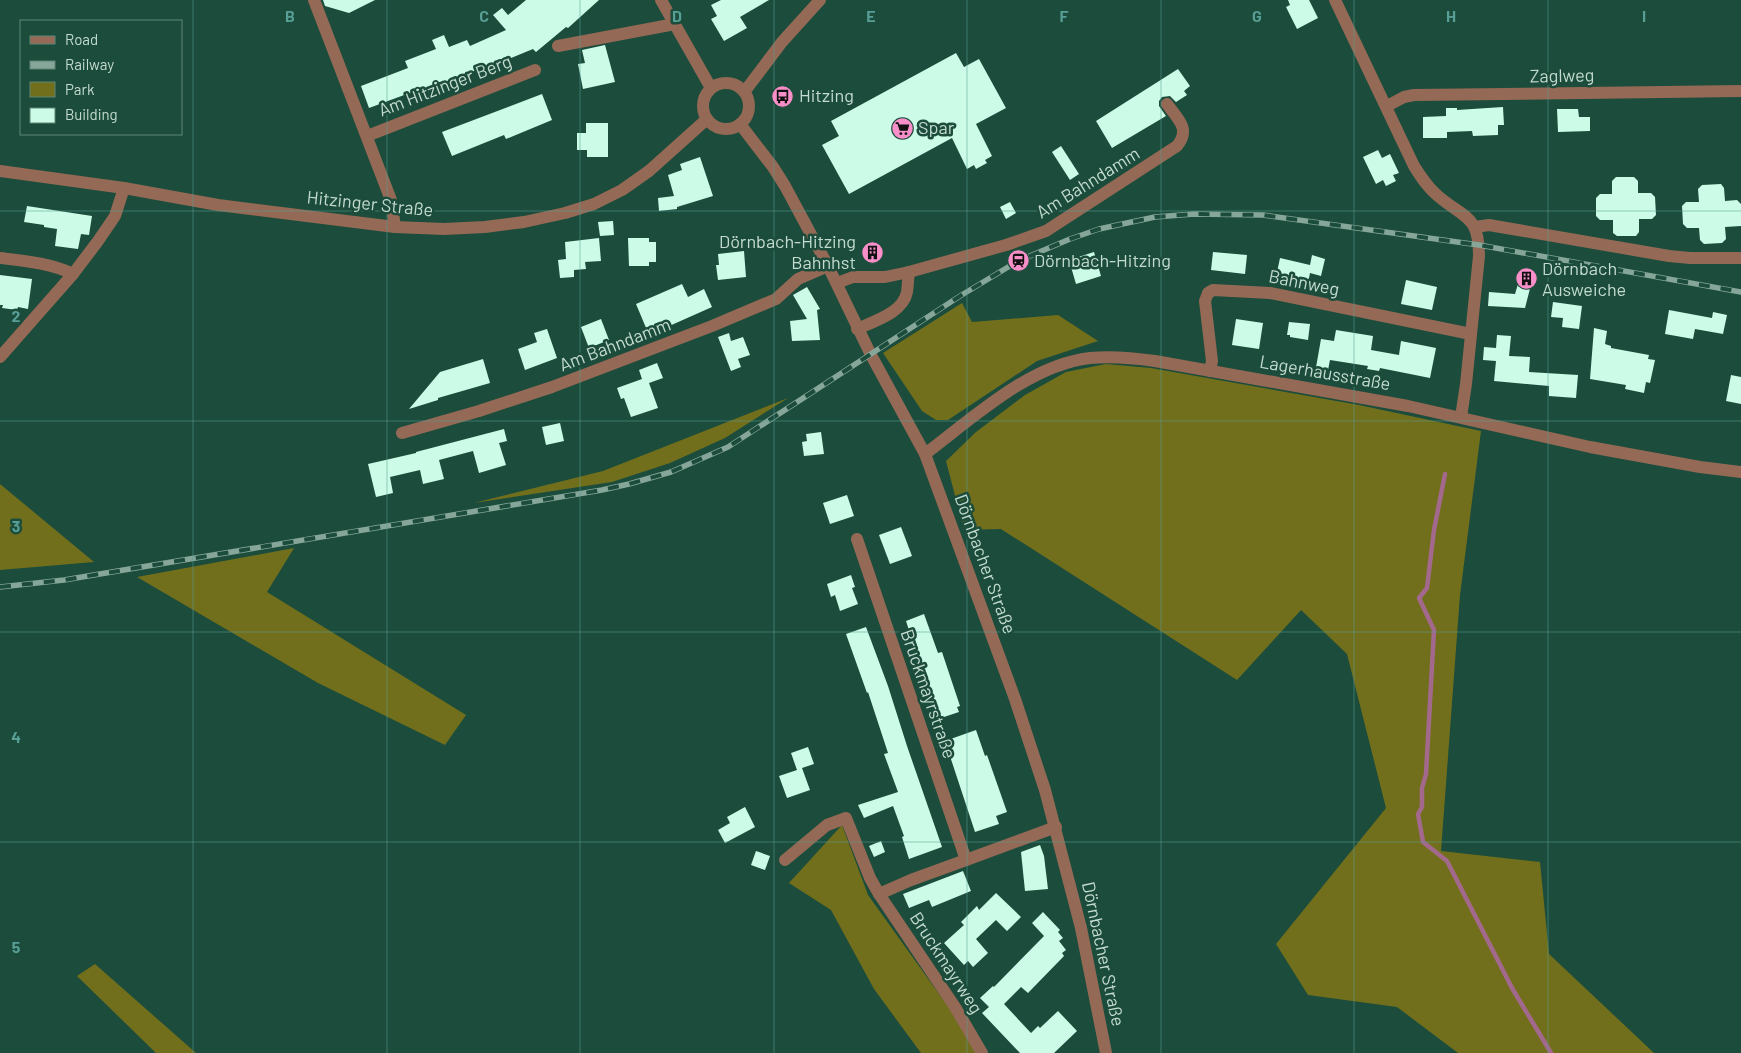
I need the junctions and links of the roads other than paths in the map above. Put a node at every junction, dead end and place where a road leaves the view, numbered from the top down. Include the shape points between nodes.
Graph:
1 (314, 0) edge
2 (661, 0) edge
3 (820, 0) edge
4 (1335, 0) edge
5 (675, 24) junction
6 (558, 46) dead end
7 (536, 70) dead end
8 (711, 88) junction
9 (745, 91) junction
10 (1741, 91) edge
11 (1167, 104) dead end
12 (1387, 106) junction
13 (707, 119) junction
14 (740, 124) junction
15 (367, 136) junction
16 (0, 171) edge
17 (124, 188) junction
18 (395, 227) junction
19 (1475, 227) junction
20 (0, 258) edge
21 (1741, 258) edge
22 (828, 266) junction
23 (909, 272) junction
24 (73, 274) junction
25 (837, 283) junction
26 (857, 328) junction
27 (1471, 334) junction
28 (0, 357) edge
29 (1210, 371) junction
30 (1461, 417) junction
31 (402, 433) dead end
32 (925, 454) junction
33 (1741, 472) edge
34 (857, 539) dead end
35 (1056, 827) junction
36 (784, 860) dead end
37 (966, 860) junction
38 (879, 894) junction
39 (982, 1053) edge
40 (1106, 1053) edge

1 - 15 street, Am Hitzinger Berg
2 - 5 street
3 - 9 street via 782,42
4 - 12 street
5 - 6 street
5 - 8 street
7 - 15 street, Am Hitzinger Berg
8 - 9 street via 725,83
8 - 13 street via 704,99
9 - 14 street via 749,111
10 - 12 street, Zaglweg via 1414,95
11 - 23 street, Am Bahndamm via 1184,130 1184,138 1177,146 1055,226 1025,239
12 - 19 street via 1424,182 1469,217
13 - 14 street via 725,129
13 - 18 street, Hitzinger Straße via 649,171 594,204 524,222 444,229
14 - 22 street, Dörnbacher Straße via 786,186
15 - 18 street, Am Hitzinger Berg via 391,200
16 - 17 street, Hitzinger Straße
17 - 18 street, Hitzinger Straße
17 - 24 street via 115,216
19 - 21 street via 1489,225 1669,256
19 - 27 street via 1479,256
20 - 24 street via 43,264
22 - 25 street, Dörnbacher Straße
22 - 31 street, Am Bahndamm via 798,279 776,299 712,326 552,387
23 - 25 street, Am Bahndamm via 885,277 853,277
23 - 26 street via 907,294 902,303 885,316
24 - 28 street
25 - 26 street, Dörnbacher Straße
26 - 32 street, Dörnbacher Straße
27 - 29 street, Bahnweg via 1270,293 1213,290 1205,301 1212,361
27 - 30 street
29 - 30 street, Lagerhausstraße
29 - 32 street, Lagerhausstraße via 1128,358 1090,358 1062,365 1013,389
30 - 33 street, Lagerhausstraße via 1590,447
32 - 35 street, Dörnbacher Straße via 1015,699
34 - 37 street, Bruckmayrstraße
35 - 37 street
35 - 40 street, Dörnbacher Straße via 1081,928
36 - 38 street via 827,825 846,818
37 - 38 street
38 - 39 street, Bruckmayrweg

